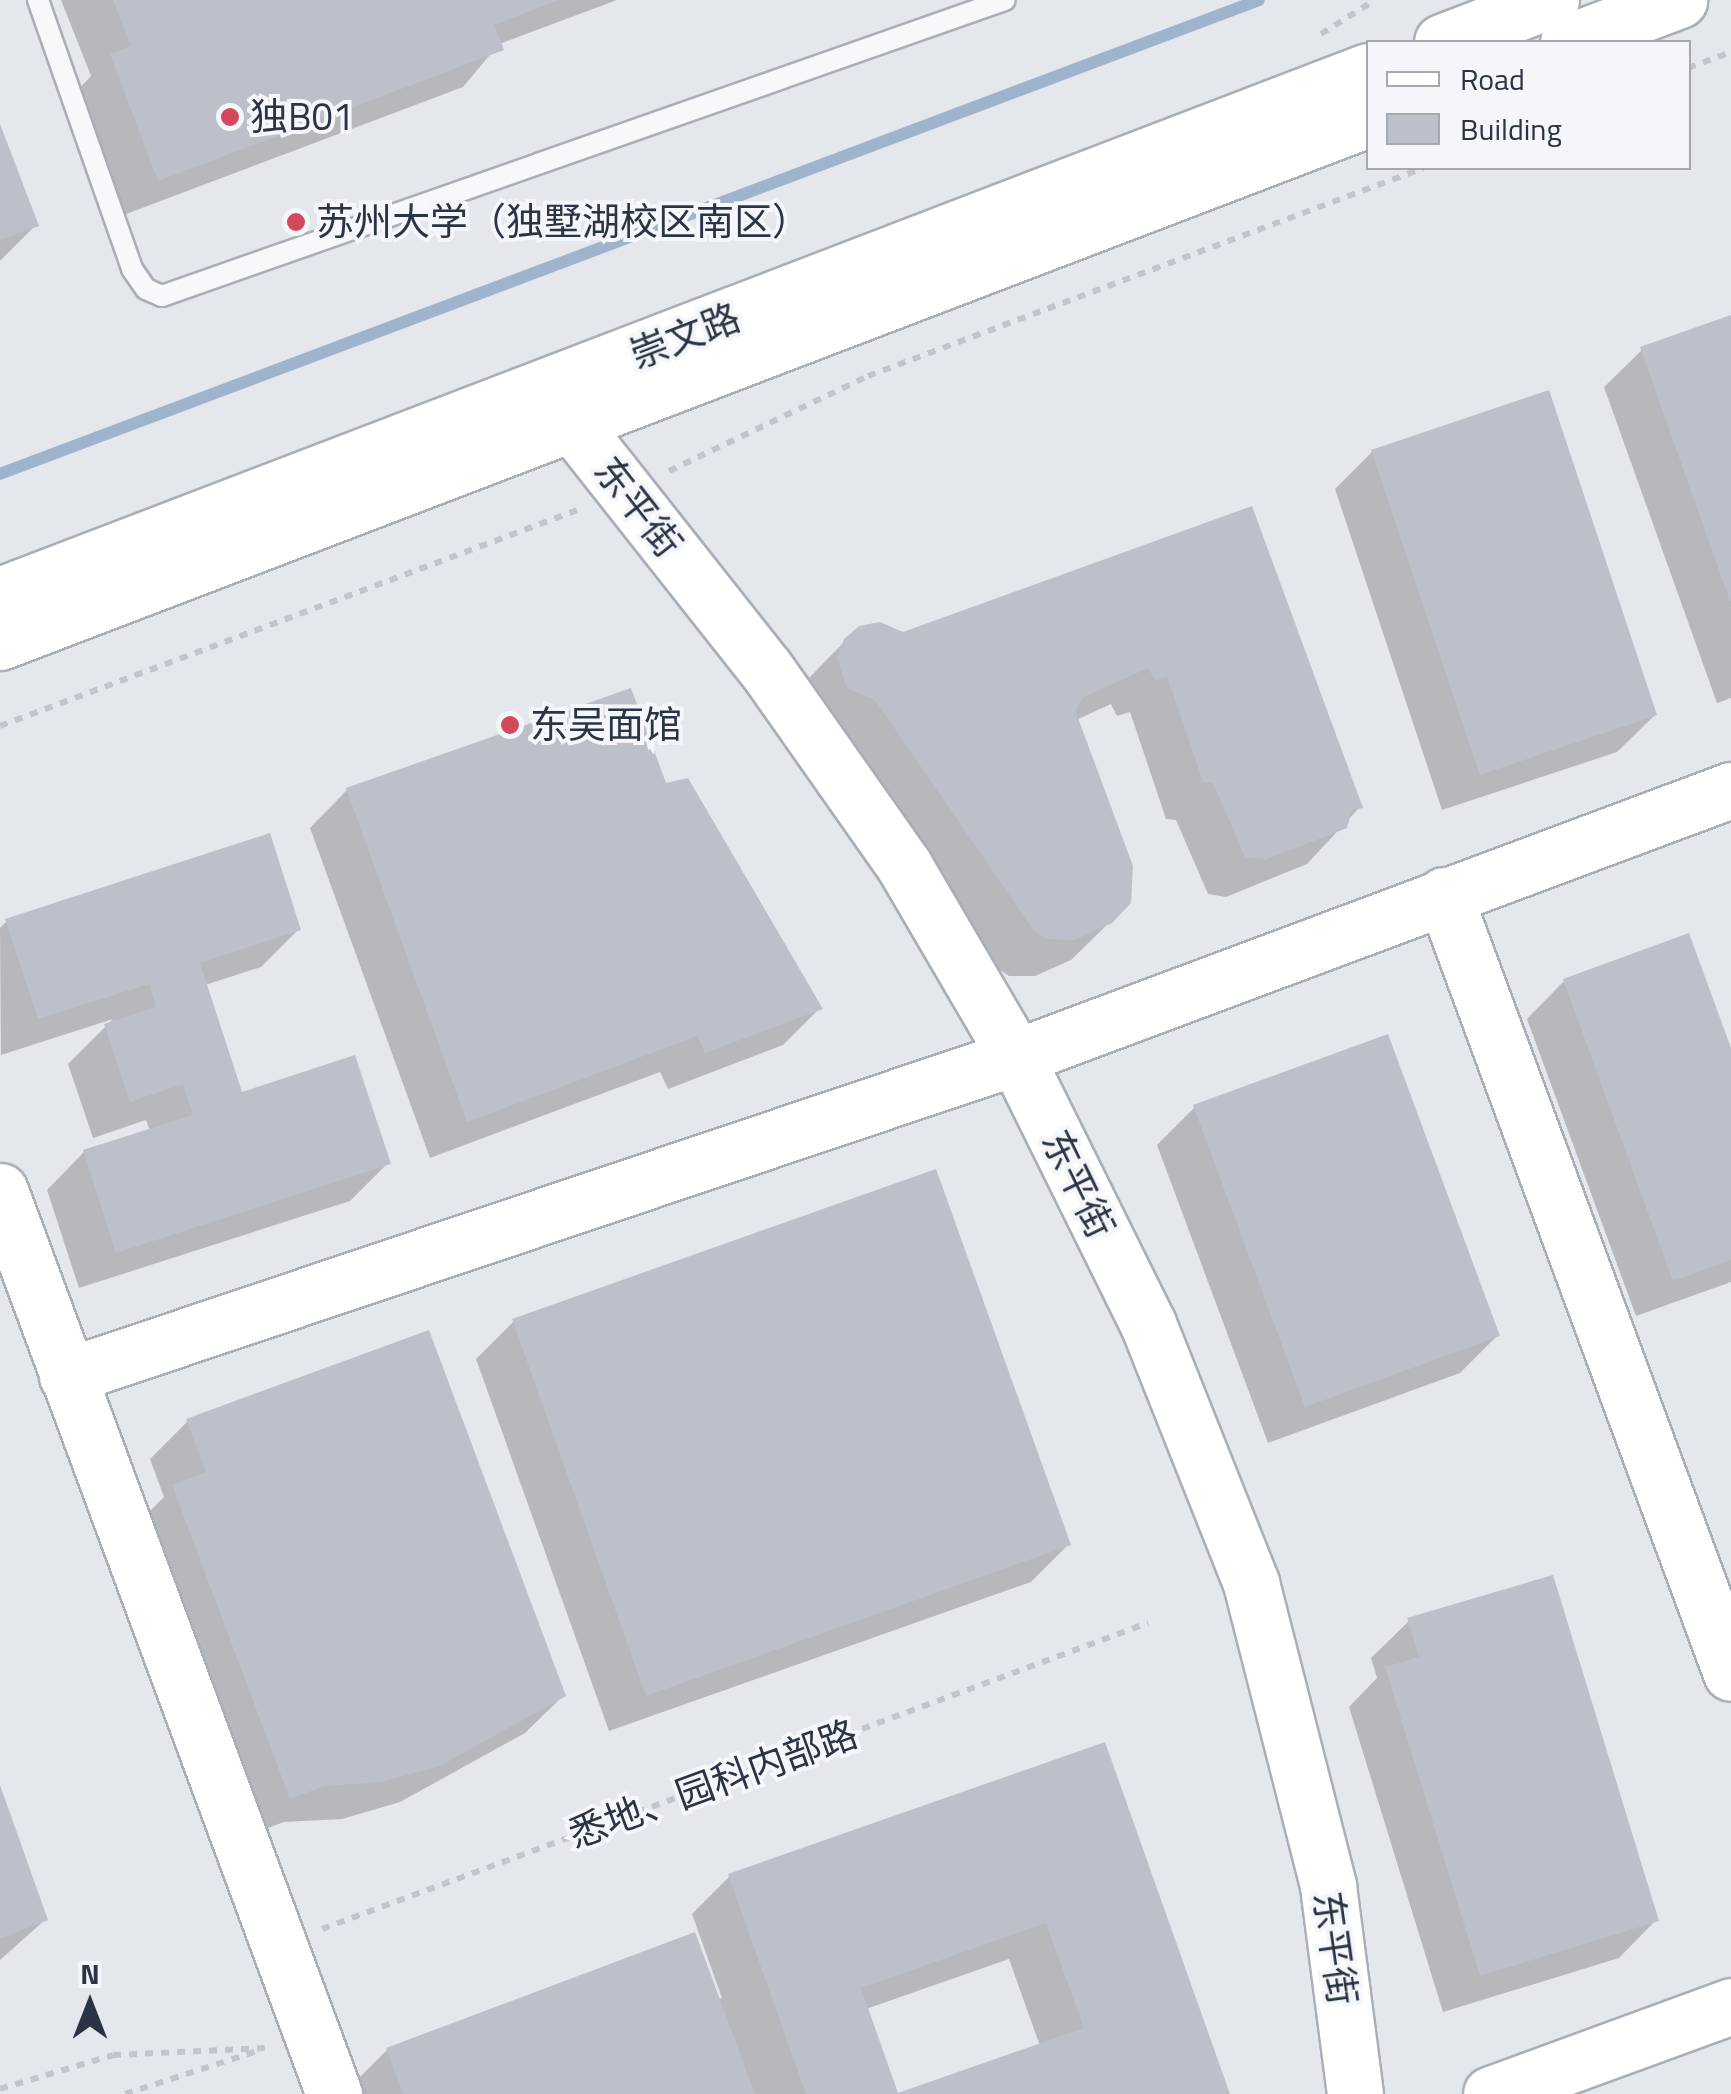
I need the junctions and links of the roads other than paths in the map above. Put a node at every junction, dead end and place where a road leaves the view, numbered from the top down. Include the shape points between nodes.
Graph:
1 (38, 0) edge
2 (1005, 0) edge
3 (1551, 0) edge
4 (1679, 0) edge
5 (1447, 40) edge
6 (1573, 40) edge
7 (1366, 72) edge
8 (1366, 120) edge
9 (562, 406) junction
10 (0, 594) edge
11 (0, 642) edge
12 (1731, 790) edge
13 (1444, 895) junction
14 (1016, 1057) junction
15 (0, 1191) edge
16 (67, 1376) junction
17 (1731, 1673) edge
18 (1731, 2006) edge
19 (330, 2093) edge
20 (1355, 2094) edge
21 (1491, 2094) edge

1 - 2 lane via 132,269 146,290 162,296
3 - 5 street
4 - 6 street
7 - 9 street, 崇文路
8 - 9 street, 崇文路
9 - 10 street, 崇文路
9 - 11 street, 崇文路
9 - 14 street, 东平街 via 766,670 905,867
12 - 13 street
13 - 14 street
13 - 17 street
14 - 16 street
14 - 20 street, 东平街 via 1148,1324 1250,1582 1328,1886
15 - 16 street
16 - 19 street
18 - 21 street

